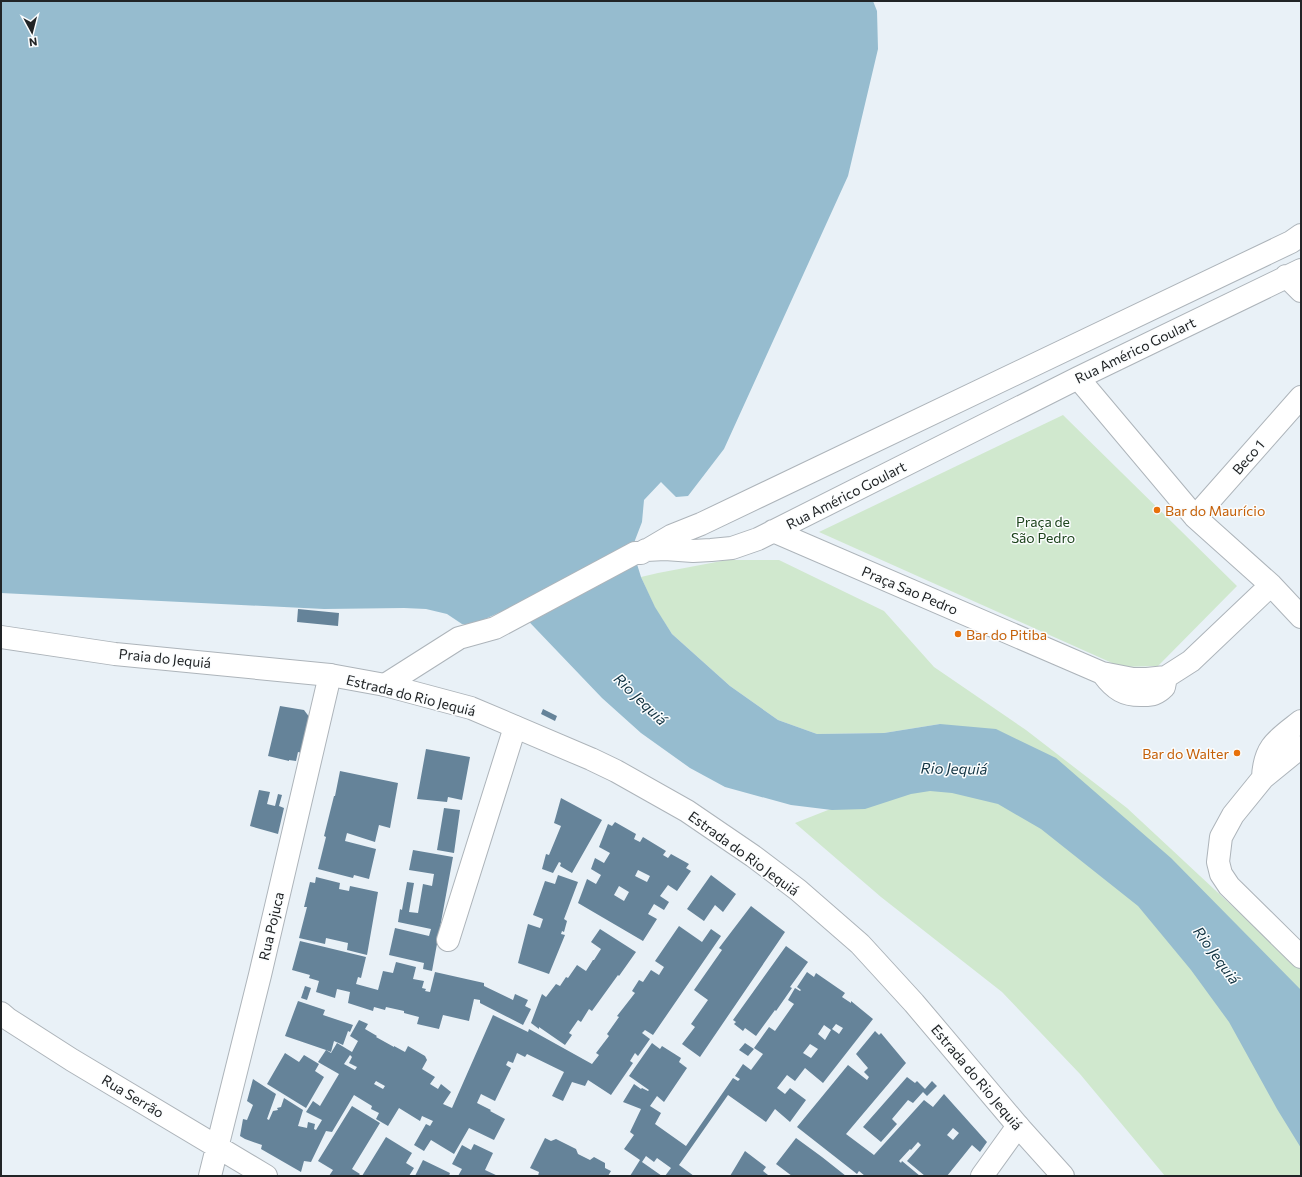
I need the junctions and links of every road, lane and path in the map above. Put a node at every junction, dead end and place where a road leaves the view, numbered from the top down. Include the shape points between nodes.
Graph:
1 (1301, 235) edge
2 (1296, 279) edge
3 (1078, 378) junction
4 (1301, 397) edge
5 (1195, 517) junction
6 (773, 531) junction
7 (641, 552) junction
8 (1270, 585) junction
9 (1301, 617) edge
10 (1, 636) edge
11 (330, 675) junction
12 (385, 685) junction
13 (1301, 721) edge
14 (515, 727) junction
15 (1301, 747) edge
16 (1263, 778) junction
17 (448, 940) dead end
18 (1301, 957) edge
19 (1, 1013) edge
20 (1018, 1126) junction
21 (218, 1147) junction
22 (210, 1176) edge
23 (266, 1176) edge
24 (982, 1176) edge
25 (1063, 1176) edge

1 - 7 street
2 - 3 street, Rua Américo Goulart
3 - 5 street
3 - 6 street, Rua Américo Goulart
4 - 5 street, Beco 1
5 - 8 street
6 - 7 street, Rua Américo Goulart via 732,548
6 - 8 street, Praça Sao Pedro via 1102,673 1134,679 1166,677 1191,661
7 - 12 street, Rua Américo Goulart via 495,628 459,638
8 - 9 street
10 - 11 street, Praia do Jequiá via 115,654
11 - 12 street, Estrada do Rio Jequiá
11 - 21 street, Rua Pojuca
12 - 14 street, Estrada do Rio Jequiá via 471,708
13 - 16 street via 1274,742 1263,764
14 - 17 street
14 - 20 street, Estrada do Rio Jequiá via 591,759 687,811 798,890 860,944 914,1003
15 - 16 street
16 - 18 street via 1233,815 1221,837 1218,862 1221,874 1229,886
19 - 21 street, Rua Serrão via 72,1060
20 - 24 street
20 - 25 street, Estrada do Rio Jequiá
21 - 22 street, Rua Pojuca
21 - 23 street, Rua Serrão

